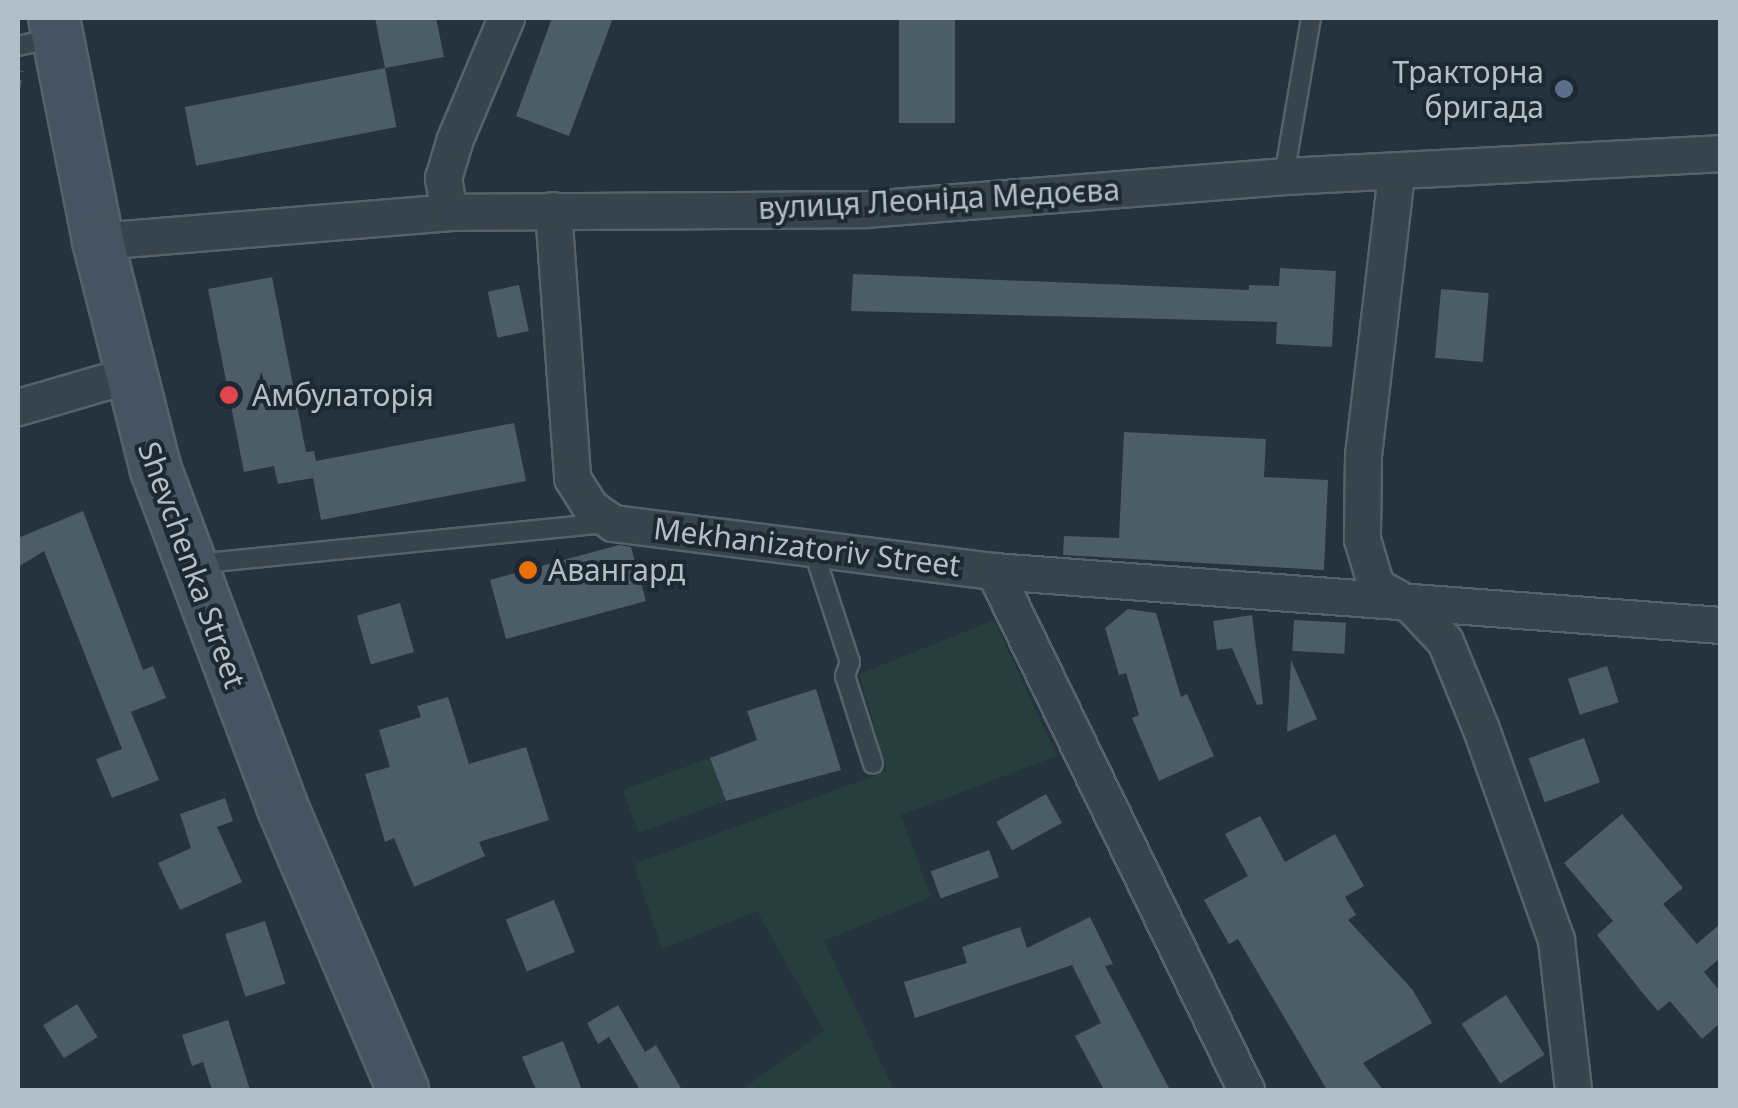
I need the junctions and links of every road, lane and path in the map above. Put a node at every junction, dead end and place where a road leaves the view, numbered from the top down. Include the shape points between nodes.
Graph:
1 (506, 18) edge
2 (1311, 18) edge
3 (43, 34) edge
4 (1720, 153) edge
5 (1396, 174) junction
6 (1284, 176) junction
7 (553, 210) junction
8 (449, 212) junction
9 (98, 241) junction
10 (128, 374) junction
11 (18, 407) edge
12 (613, 523) junction
13 (812, 545) junction
14 (187, 564) junction
15 (994, 571) junction
16 (1412, 606) junction
17 (1720, 626) edge
18 (873, 764) dead end
19 (403, 1090) edge
20 (1246, 1090) edge
21 (1573, 1090) edge

1 - 8 street via 443,178
2 - 6 lane
3 - 9 main road, Shevchenka Street
4 - 5 street, вулиця Леоніда Медоєва
5 - 6 street, вулиця Леоніда Медоєва
5 - 16 street via 1363,454 1362,539 1376,586
6 - 7 street, вулиця Леоніда Медоєва via 866,209
7 - 8 street, вулиця Леоніда Медоєва
7 - 12 street, Mekhanizatoriv Street via 572,478 590,507
8 - 9 street, вулиця Леоніда Медоєва
9 - 10 main road, Shevchenka Street
10 - 11 street
10 - 14 main road, Shevchenka Street
12 - 13 street, Mekhanizatoriv Street
12 - 14 lane
13 - 15 street, Mekhanizatoriv Street
13 - 18 lane
14 - 19 main road, Shevchenka Street via 372,1028
15 - 16 street
15 - 20 street, Mekhanizatoriv Street
16 - 17 street
16 - 21 street via 1445,641 1556,940

